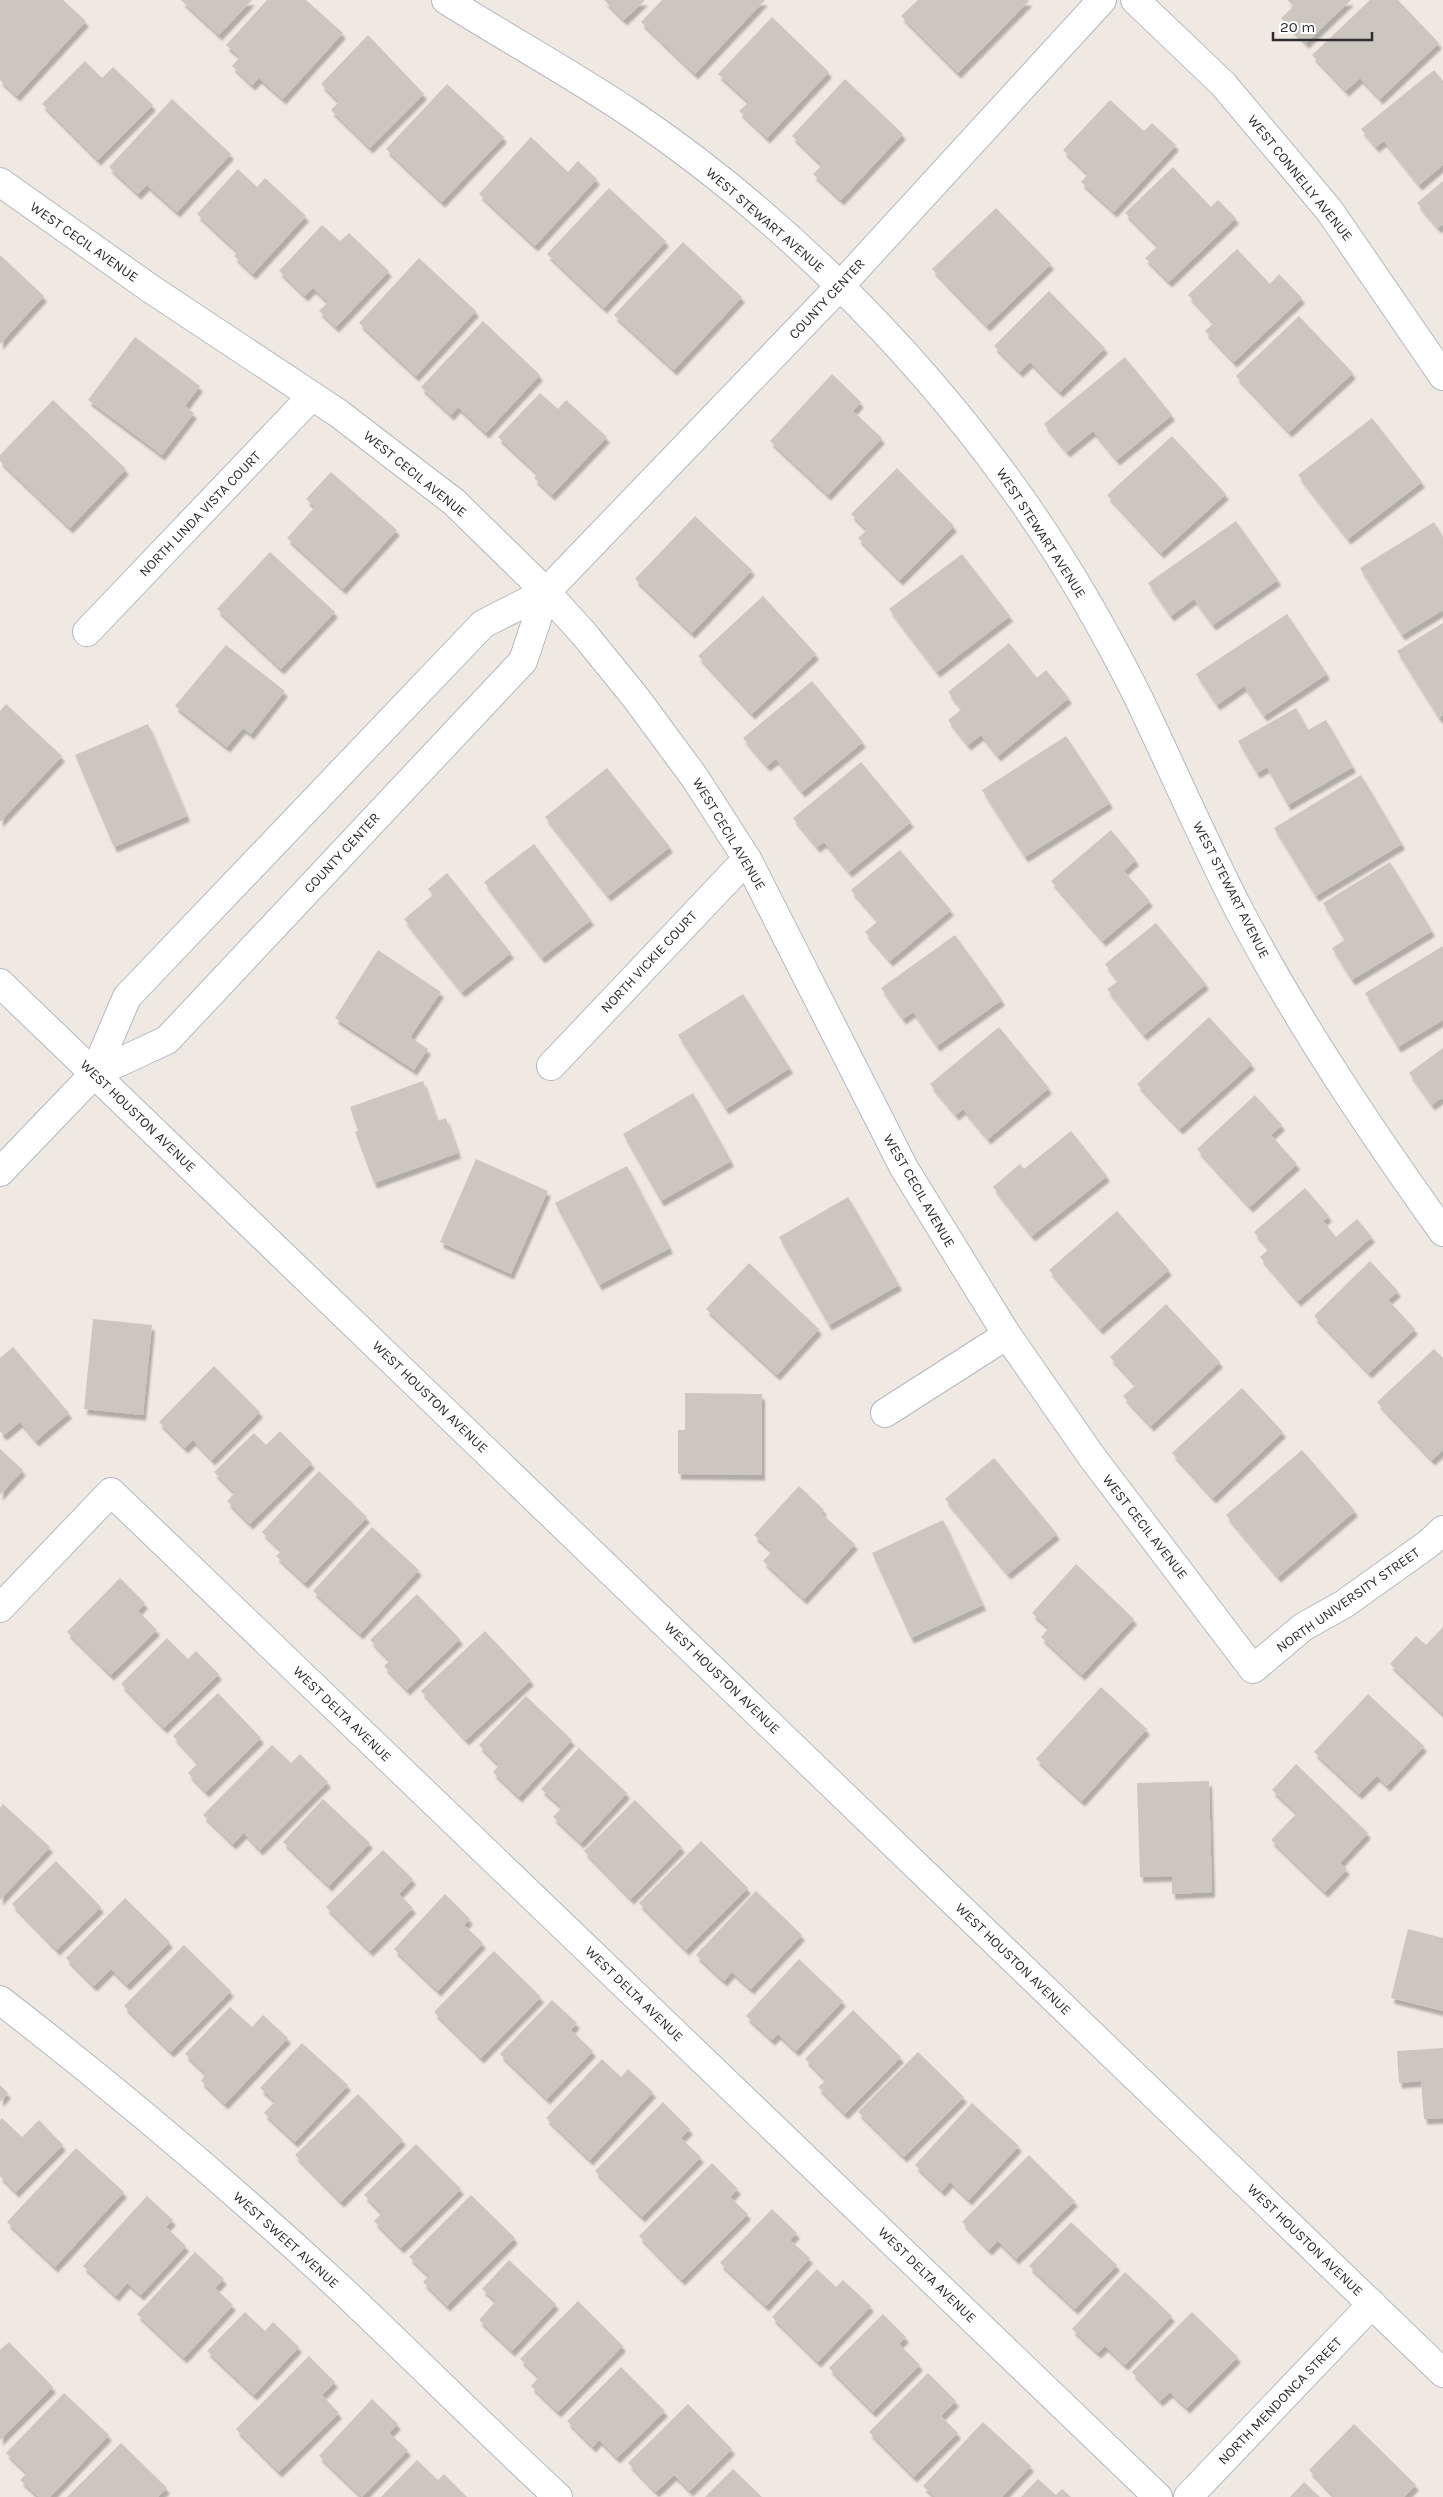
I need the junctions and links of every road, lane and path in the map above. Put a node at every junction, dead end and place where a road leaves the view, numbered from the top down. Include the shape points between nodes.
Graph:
1 (446, 0) edge
2 (1102, 0) edge
3 (1135, 0) edge
4 (0, 182) edge
5 (840, 286) junction
6 (1436, 347) edge
7 (1443, 376) edge
8 (312, 396) junction
9 (546, 592) junction
10 (87, 632) dead end
11 (747, 859) junction
12 (0, 983) edge
13 (551, 1066) dead end
14 (94, 1074) junction
15 (0, 1172) edge
16 (1443, 1232) edge
17 (1006, 1335) junction
18 (885, 1413) dead end
19 (1443, 1530) edge
20 (0, 1608) edge
21 (1253, 1669) joint
22 (0, 2000) edge
23 (1372, 2304) junction
24 (1443, 2373) edge
25 (558, 2497) edge
26 (1158, 2497) edge
27 (1188, 2497) edge

1 - 5 street, WEST STEWART AVENUE via 635,116 706,168
2 - 5 street, COUNTY CENTER
3 - 6 street, WEST CONNELLY AVENUE via 1223,84 1323,202
4 - 8 street, WEST CECIL AVENUE via 151,289
5 - 9 street, COUNTY CENTER
5 - 16 street, WEST STEWART AVENUE via 931,381 1010,483 1078,588 1137,696 1227,885 1295,1013
6 - 7 street, WEST CONNELLY AVENUE
8 - 9 street, WEST CECIL AVENUE via 454,502
8 - 10 street, NORTH LINDA VISTA COURT
9 - 11 street, WEST CECIL AVENUE via 636,698 695,778
9 - 14 street, COUNTY CENTER via 483,624 127,997
9 - 14 street, COUNTY CENTER via 522,661 509,676 167,1040
11 - 13 street, NORTH VICKIE COURT
11 - 17 street, WEST CECIL AVENUE via 904,1168
12 - 14 street, WEST HOUSTON AVENUE
14 - 15 street, COUNTY CENTER
14 - 23 street, WEST HOUSTON AVENUE
17 - 18 street
17 - 21 street, WEST CECIL AVENUE via 1092,1457
19 - 21 street, NORTH UNIVERSITY STREET via 1352,1598 1304,1627
20 - 26 street, WEST DELTA AVENUE via 111,1492
22 - 25 street, WEST SWEET AVENUE via 103,2081 241,2199 341,2289
23 - 24 street, WEST HOUSTON AVENUE
23 - 27 street, NORTH MENDONCA STREET

